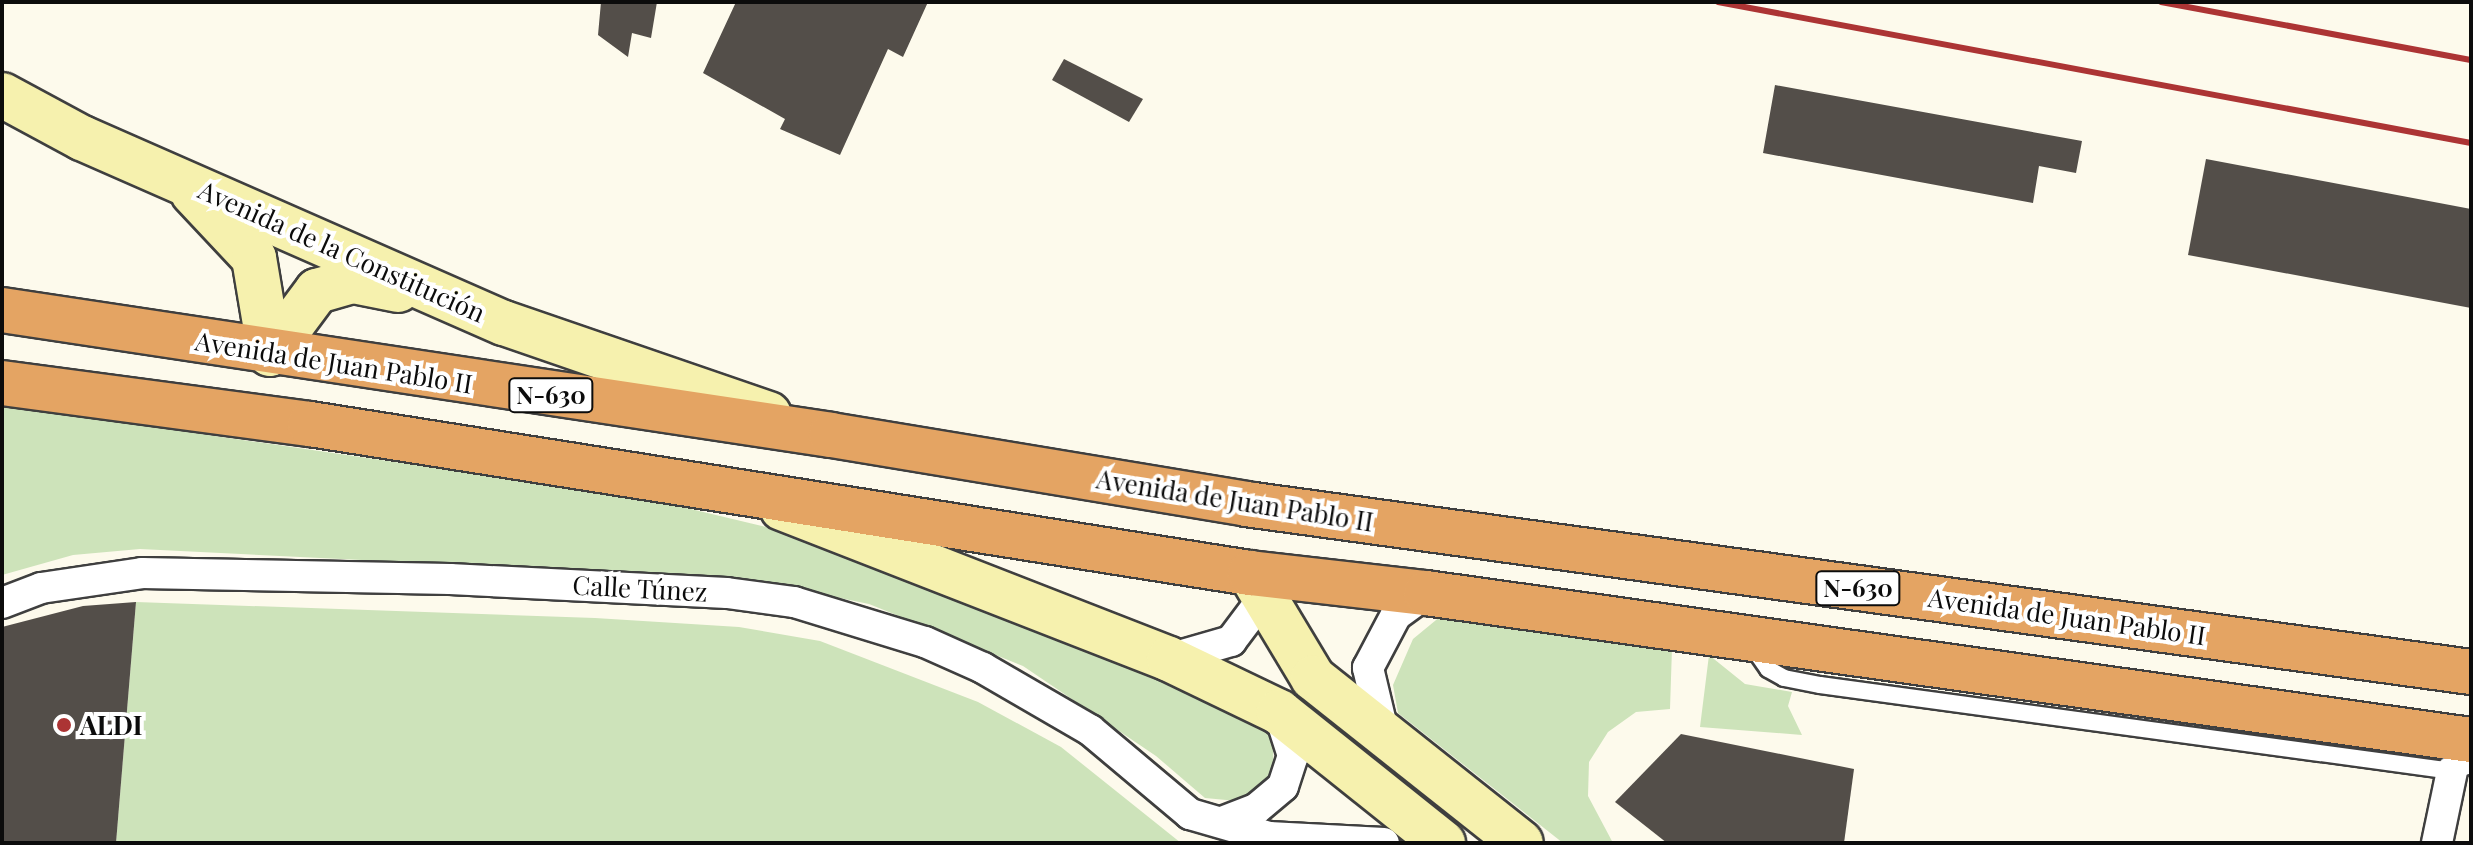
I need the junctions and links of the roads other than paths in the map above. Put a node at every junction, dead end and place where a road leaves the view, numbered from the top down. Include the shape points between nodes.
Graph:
1 (2, 95) edge
2 (181, 179) junction
3 (2, 310) edge
4 (504, 323) junction
5 (270, 354) junction
6 (2, 383) edge
7 (310, 424) junction
8 (831, 435) junction
9 (750, 495) junction
10 (1246, 504) junction
11 (1257, 585) junction
12 (1426, 593) junction
13 (2, 603) edge
14 (1169, 659) junction
15 (2471, 672) edge
16 (1279, 712) junction
17 (1383, 731) junction
18 (2465, 759) edge
19 (1222, 822) junction
20 (1516, 841) edge
21 (1384, 843) edge
22 (1443, 843) edge
23 (2437, 843) edge

1 - 2 main road, Avenida de la Constitución via 82,138
2 - 4 main road, Avenida de la Constitución
2 - 5 main road, Avenida de la Constitución via 254,258
3 - 5 highway, Avenida de Juan Pablo II / N-630
4 - 5 main road, Avenida de la Constitución via 353,281 317,291
4 - 8 main road, Avenida de la Constitución
5 - 7 highway
5 - 8 highway, Avenida de Juan Pablo II / N-630
6 - 7 highway, N-630
7 - 9 highway, N-630
8 - 10 highway, Avenida de Juan Pablo II / N-630
9 - 11 highway, N-630
9 - 14 main road
10 - 11 highway
10 - 15 highway, Avenida de Juan Pablo II / N-630
11 - 12 highway, N-630
11 - 14 street via 1231,641
11 - 17 main road via 1313,678
12 - 17 street via 1396,615 1368,668
12 - 18 highway, N-630 via 1746,638
13 - 19 street, Calle Túnez via 41,588 142,573 450,579 727,593 794,602 925,642 983,668 1090,730 1190,814
14 - 16 main road
16 - 19 street via 1293,756 1283,786 1256,809
16 - 22 main road
17 - 20 main road
18 - 23 street
19 - 21 street, Calle Túnez via 1269,837

